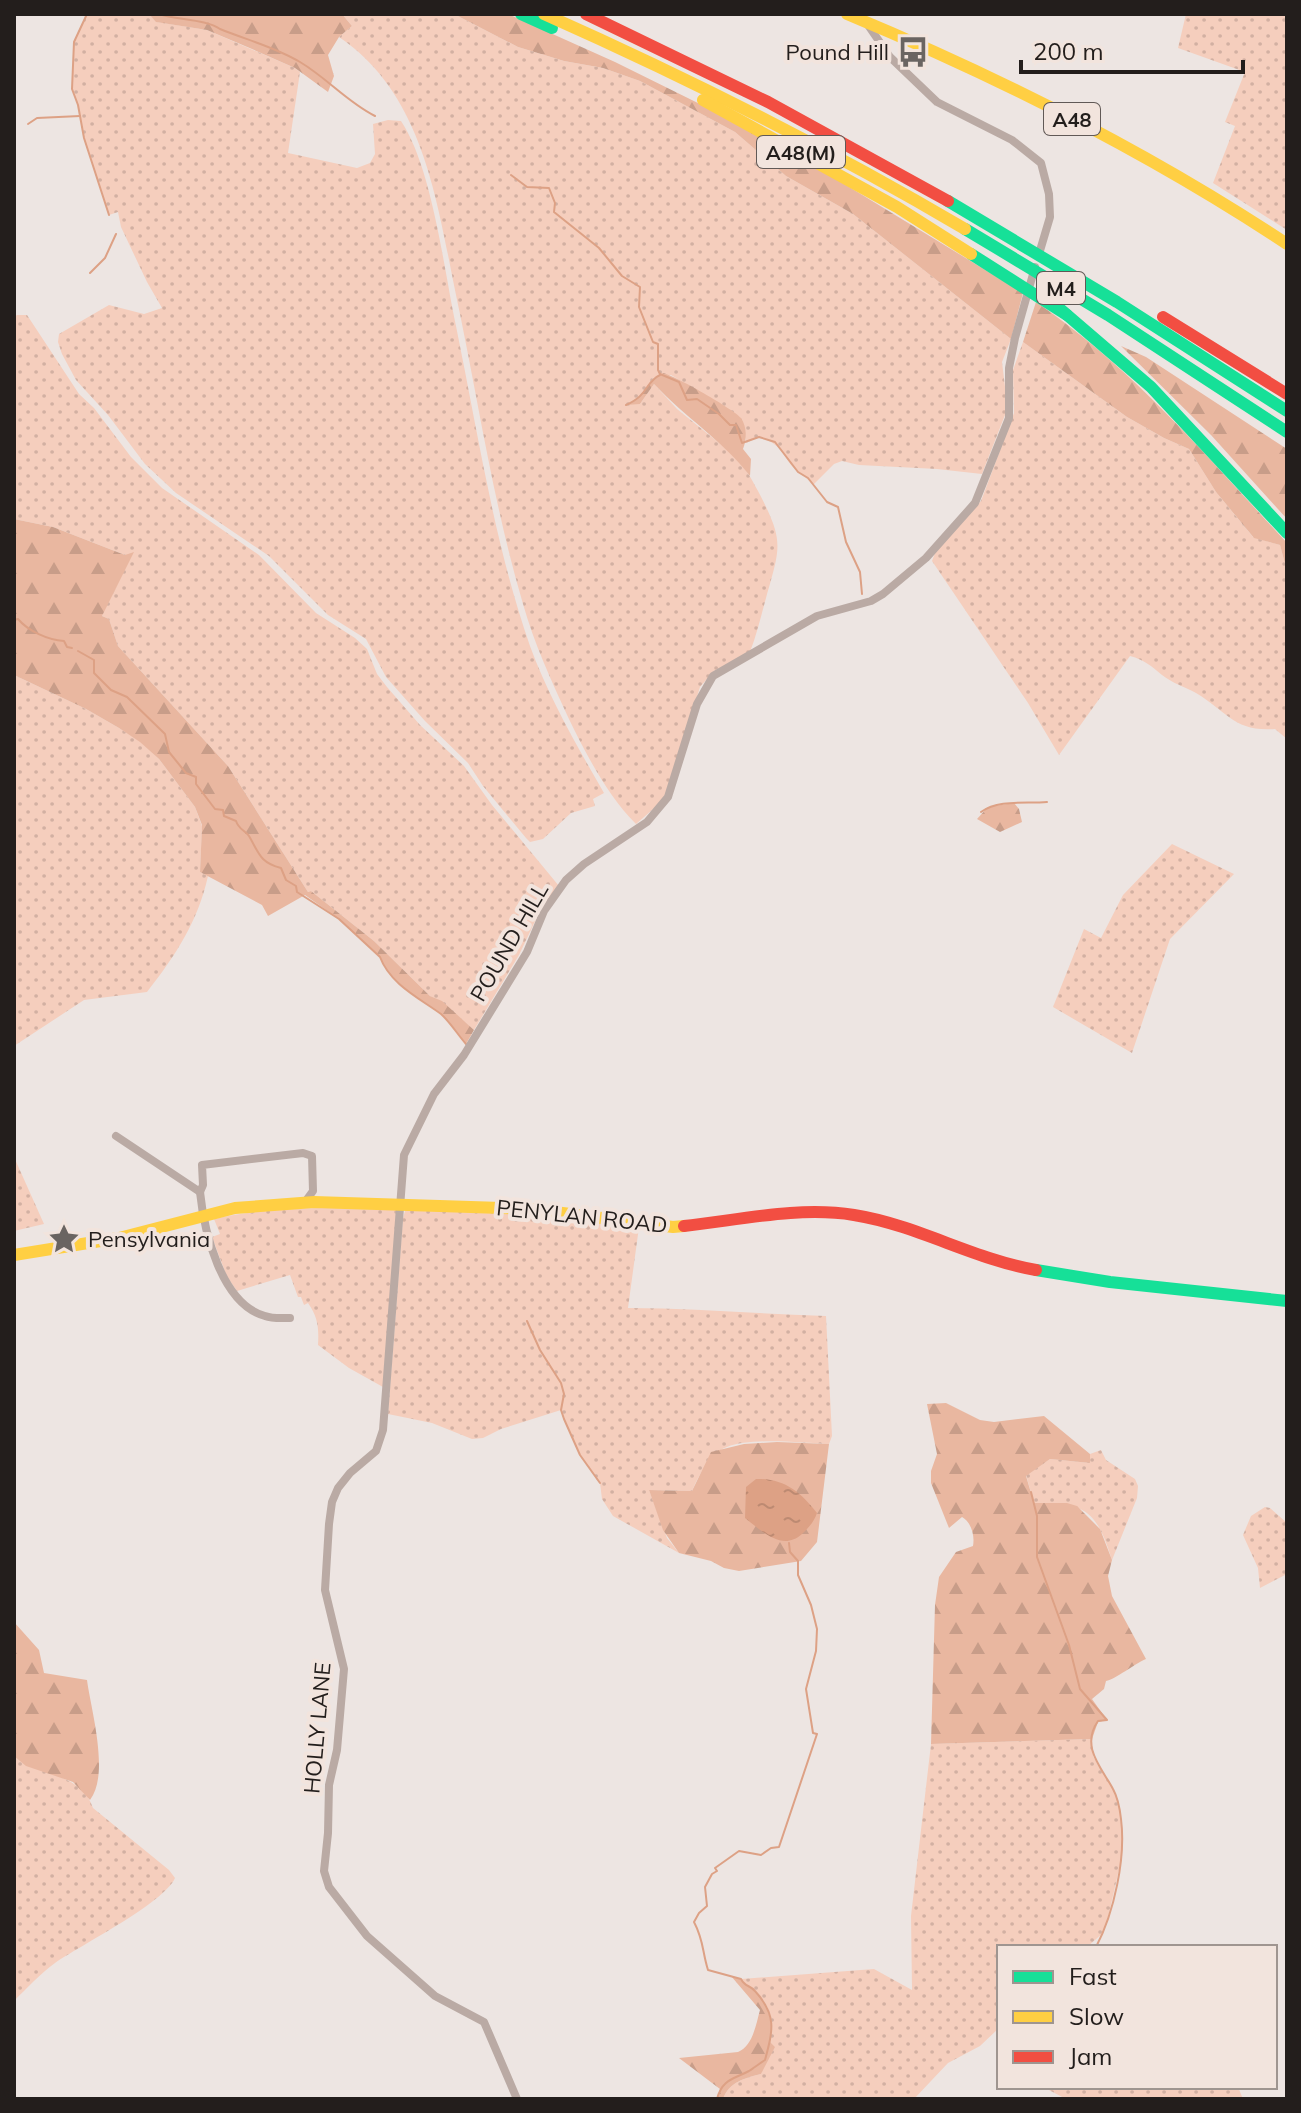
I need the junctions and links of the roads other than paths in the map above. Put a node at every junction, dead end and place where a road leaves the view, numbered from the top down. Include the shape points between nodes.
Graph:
1 (521, 14) edge
2 (544, 14) edge
3 (586, 14) edge
4 (847, 14) edge
5 (865, 21) junction
6 (837, 137) junction
7 (830, 153) junction
8 (1287, 244) edge
9 (1067, 315) junction
10 (1207, 358) junction
11 (1287, 394) edge
12 (1287, 401) edge
13 (1287, 411) edge
14 (1287, 432) edge
15 (1287, 533) edge
16 (116, 1136) dead end
17 (200, 1192) junction
18 (304, 1202) junction
19 (400, 1205) junction
20 (202, 1217) junction
21 (14, 1255) edge
22 (1287, 1301) edge
23 (290, 1318) dead end
24 (517, 2099) edge

1 - 9 main road, A48(M) via 667,81 839,172
2 - 7 main road, M4
3 - 6 main road, M4
4 - 5 main road, A48
5 - 8 main road, A48 via 1042,102 1183,179
5 - 19 street, POUND HILL via 890,57 937,102 1012,140 1041,163 1050,217 1015,338 1009,418 975,503 926,558 871,601 817,616 713,676 697,704 668,797 647,822 566,880 464,1055 434,1094 404,1155
6 - 10 main road, M4 via 989,223
6 - 11 main road, A48(M) via 896,161 990,213
7 - 9 main road, A48(M)
7 - 14 main road, M4 via 1016,260
9 - 15 main road, A48(M) via 1151,387
10 - 12 main road
10 - 13 main road, M4
16 - 17 street
17 - 18 street via 202,1165 303,1153 312,1156 313,1191
17 - 20 street
18 - 19 main road, PENYLAN ROAD
18 - 20 main road, PENYLAN ROAD via 235,1208
19 - 22 main road, PENYLAN ROAD via 531,1209 673,1227 822,1211 887,1222 1019,1267
19 - 24 street, HOLLY LANE via 383,1430 376,1451 338,1488 329,1524 325,1590 344,1669 324,1871 329,1887 367,1936 435,1996 484,2022
20 - 21 main road, PENYLAN ROAD via 119,1238
20 - 23 street via 230,1289 263,1316

